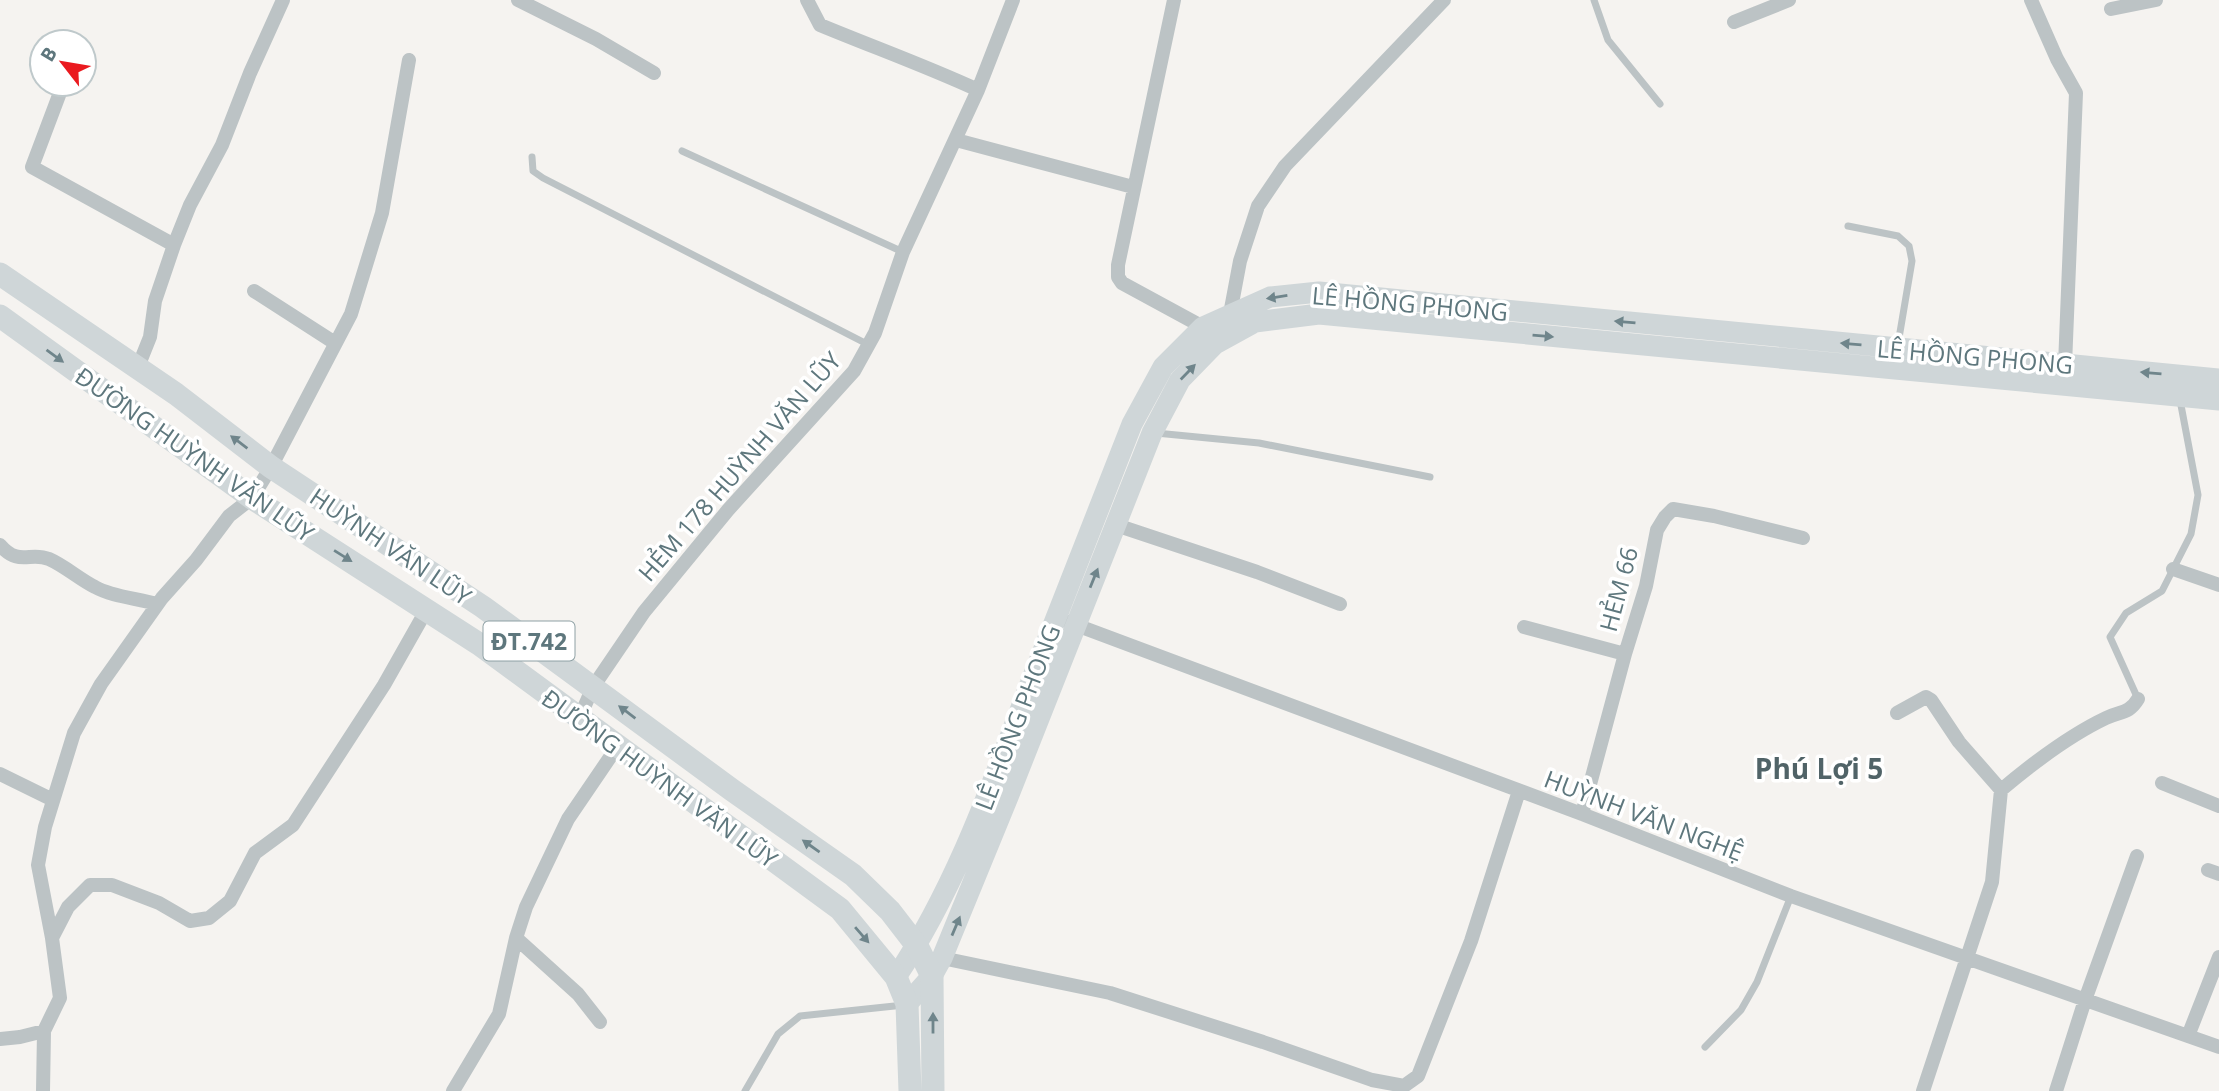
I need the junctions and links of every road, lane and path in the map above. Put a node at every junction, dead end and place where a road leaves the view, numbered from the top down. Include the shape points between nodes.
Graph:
1 (283, 0) edge
2 (518, 0) edge
3 (807, 0) edge
4 (1013, 0) edge
5 (1174, 0) edge
6 (1444, 0) edge
7 (1594, 0) edge
8 (1789, 0) edge
9 (2031, 0) edge
10 (2156, 0) edge
11 (2111, 9) dead end
12 (1734, 22) dead end
13 (409, 60) dead end
14 (653, 73) dead end
15 (978, 90) junction
16 (58, 98) edge
17 (1660, 104) dead end
18 (956, 139) junction
19 (682, 151) dead end
20 (532, 157) dead end
21 (1133, 187) junction
22 (1848, 226) dead end
23 (174, 245) junction
24 (904, 252) junction
25 (0, 274) edge
26 (254, 291) dead end
27 (1230, 314) junction
28 (0, 316) edge
29 (1203, 327) junction
30 (335, 344) junction
31 (869, 345) junction
32 (1897, 348) junction
33 (2065, 365) junction
34 (138, 367) junction
35 (2219, 379) edge
36 (2179, 397) junction
37 (2219, 400) edge
38 (1152, 433) junction
39 (271, 467) junction
40 (1430, 477) dead end
41 (252, 498) junction
42 (1116, 525) junction
43 (1803, 538) dead end
44 (0, 545) edge
45 (2173, 569) junction
46 (2219, 585) edge
47 (158, 604) junction
48 (1340, 604) dead end
49 (427, 609) junction
50 (1066, 621) junction
51 (1524, 627) dead end
52 (1625, 654) junction
53 (593, 687) junction
54 (2138, 699) joint
55 (1897, 713) dead end
56 (579, 719) junction
57 (617, 747) junction
58 (0, 774) edge
59 (2162, 783) dead end
60 (2001, 790) junction
61 (1519, 791) junction
62 (53, 800) junction
63 (2219, 806) edge
64 (1582, 814) junction
65 (2137, 856) dead end
66 (1791, 897) junction
67 (52, 938) junction
68 (516, 938) junction
69 (917, 946) junction
70 (2219, 957) edge
71 (1967, 958) junction
72 (937, 967) junction
73 (896, 977) junction
74 (2085, 1000) junction
75 (907, 1004) junction
76 (600, 1022) dead end
77 (44, 1031) junction
78 (2188, 1036) junction
79 (0, 1039) edge
80 (1705, 1047) dead end
81 (2219, 1047) edge
82 (43, 1091) edge
83 (453, 1091) edge
84 (745, 1091) edge
85 (910, 1091) edge
86 (933, 1091) edge
87 (1923, 1091) edge
88 (2056, 1091) edge

1 - 23 street
2 - 14 street
3 - 15 street via 820,25
4 - 15 street, HẺM 178 HUỲNH VĂN LŨY
5 - 21 street
6 - 27 street via 1285,166 1258,206 1240,261
7 - 17 lane via 1608,40
8 - 12 street
9 - 33 street via 2076,93
10 - 11 street
13 - 30 street via 382,214 351,314
15 - 18 street, HẺM 178 HUỲNH VĂN LŨY
16 - 23 street via 32,167
18 - 21 street
18 - 24 street, HẺM 178 HUỲNH VĂN LŨY
19 - 24 lane
20 - 31 lane via 533,171 543,178
21 - 29 street via 1118,277
22 - 32 lane via 1898,236 1909,246 1912,261
23 - 34 street
24 - 31 street, HẺM 178 HUỲNH VĂN LŨY
25 - 34 main road, HUỲNH VĂN LŨY / ĐT.742
26 - 30 street
27 - 29 street, LÊ HỒNG PHONG
32 -> 27 street, LÊ HỒNG PHONG via 1319,292 1270,297
28 -> 41 main road, ĐƯỜNG HUỲNH VĂN LŨY / ĐT.742
29 - 50 street, LÊ HỒNG PHONG via 1163,367 1132,424
30 - 39 street
31 - 53 street, HẺM 178 HUỲNH VĂN LŨY via 854,371 728,510 644,612
32 - 33 street, LÊ HỒNG PHONG
35 -> 33 street, LÊ HỒNG PHONG
39 -> 34 main road, HUỲNH VĂN LŨY / ĐT.742
36 - 37 street, LÊ HỒNG PHONG
38 -> 36 street, LÊ HỒNG PHONG via 1180,380 1215,344 1255,322 1319,314
36 - 45 lane via 2198,495 2191,534
38 - 40 lane via 1259,443
38 - 42 street, LÊ HỒNG PHONG
39 - 41 street
39 - 53 main road, HUỲNH VĂN LŨY / ĐT.742 via 483,607
41 - 47 street via 229,516
41 -> 49 main road, ĐƯỜNG HUỲNH VĂN LŨY / ĐT.742
42 - 48 street
50 -> 42 street, LÊ HỒNG PHONG
43 - 52 street, HẺM 66 via 1673,509 1657,530
44 - 47 street via 21,558 47,558 111,594
45 - 46 street
45 - 54 lane via 2162,591 2126,613 2110,637
47 - 62 street via 101,684 74,733
49 - 56 main road, ĐƯỜNG HUỲNH VĂN LŨY / ĐT.742
49 - 67 street via 384,685 293,825 255,853 230,901 209,918 190,921 112,885 90,885 68,907
50 - 61 street, HUỲNH VĂN NGHỆ
50 - 69 street, LÊ HỒNG PHONG
72 -> 50 street, LÊ HỒNG PHONG
51 - 52 street
52 - 64 street, HẺM 66
53 - 56 street, HẺM 178 HUỲNH VĂN LŨY
69 -> 53 main road, HUỲNH VĂN LŨY / ĐT.742 via 853,875
54 - 60 street via 2132,709 2106,718 2038,758
55 - 60 street via 1926,696
56 - 57 main road, ĐƯỜNG HUỲNH VĂN LŨY / ĐT.742
57 - 68 street via 568,819
57 -> 73 main road, ĐƯỜNG HUỲNH VĂN LŨY / ĐT.742 via 840,909
58 - 62 street
59 - 63 street
60 - 71 street via 1992,882
61 - 64 street, HUỲNH VĂN NGHỆ
61 - 72 street via 1471,942 1418,1076 1405,1086 1372,1080 1110,993
62 - 67 street via 38,865
64 - 66 street, HUỲNH VĂN NGHỆ
65 - 74 street
66 - 71 street, HUỲNH VĂN NGHỆ
66 - 80 lane via 1741,1010
67 - 77 street via 60,998
68 - 76 street via 578,993
68 - 83 street via 499,1014
69 - 72 main road, HUỲNH VĂN LŨY / ĐT.742
69 - 73 street, LÊ HỒNG PHONG
70 - 78 street
71 - 74 street, HUỲNH VĂN NGHỆ
71 - 87 street
72 - 75 street, LÊ HỒNG PHONG
86 -> 72 main road, HUỲNH VĂN LŨY / ĐT.742
73 - 75 main road, ĐƯỜNG HUỲNH VĂN LŨY / ĐT.742
74 - 78 street, HUỲNH VĂN NGHỆ
74 - 88 street
75 - 84 lane via 800,1016 778,1034
75 - 85 main road, ĐƯỜNG HUỲNH VĂN LŨY / ĐT.742
77 - 79 street
77 - 82 street
78 - 81 street, HUỲNH VĂN NGHỆ

